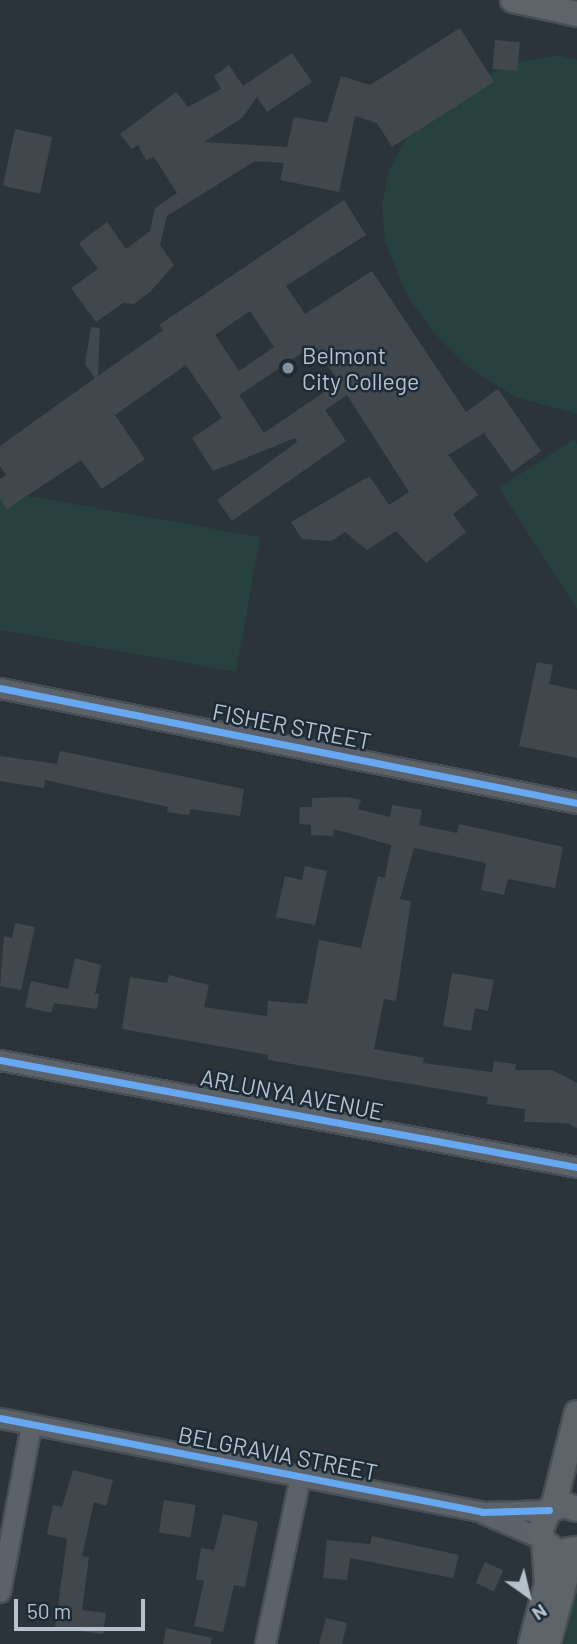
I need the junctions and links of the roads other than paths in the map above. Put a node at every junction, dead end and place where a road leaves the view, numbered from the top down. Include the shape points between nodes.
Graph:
1 (513, 0) edge
2 (577, 14) edge
3 (0, 688) edge
4 (577, 803) edge
5 (0, 1060) edge
6 (577, 1167) edge
7 (577, 1413) edge
8 (0, 1418) edge
9 (31, 1424) junction
10 (300, 1477) junction
11 (560, 1509) edge
12 (482, 1512) junction
13 (543, 1541) junction
14 (575, 1550) edge
15 (0, 1591) edge
16 (265, 1644) edge
17 (531, 1644) edge
18 (548, 1644) edge

1 - 2 main road
3 - 4 street, FISHER STREET
5 - 6 street, ARLUNYA AVENUE
7 - 11 main road
8 - 9 street, BELGRAVIA STREET
9 - 10 street, BELGRAVIA STREET
9 - 15 street
10 - 12 street, BELGRAVIA STREET
10 - 16 street
11 - 12 street, BELGRAVIA STREET
11 - 13 main road via 540,1523
12 - 13 street, BELGRAVIA STREET
13 - 14 main road via 557,1552
13 - 17 main road via 547,1583
14 - 18 main road

